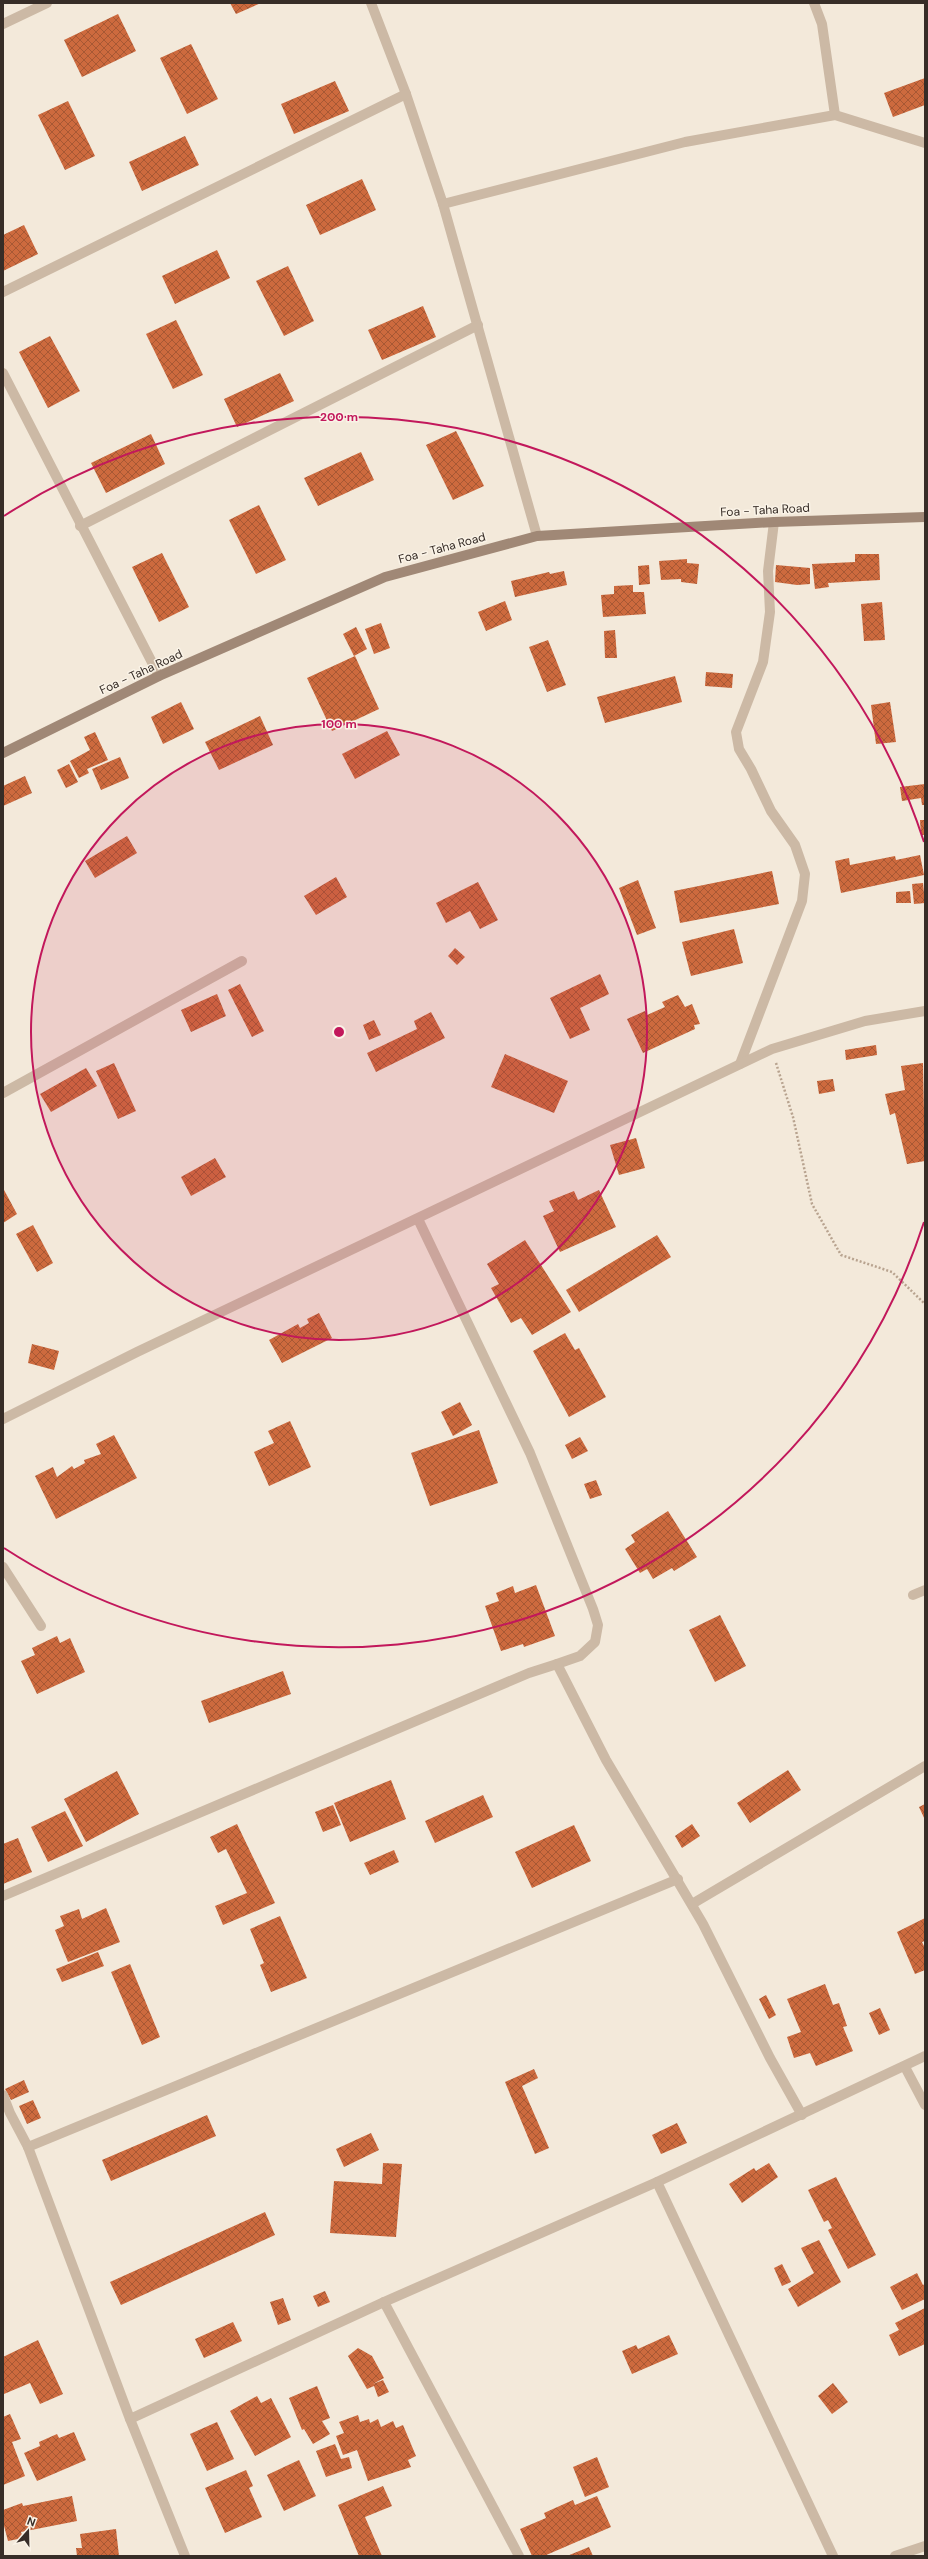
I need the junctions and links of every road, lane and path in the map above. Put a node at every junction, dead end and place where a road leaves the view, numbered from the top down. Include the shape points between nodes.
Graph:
1 (47, 3) edge
2 (371, 3) edge
3 (814, 3) edge
4 (3, 24) edge
5 (406, 94) junction
6 (835, 116) junction
7 (925, 143) edge
8 (443, 204) junction
9 (3, 292) edge
10 (478, 325) junction
11 (3, 373) edge
12 (925, 517) edge
13 (774, 522) junction
14 (80, 526) junction
15 (537, 536) junction
16 (159, 676) junction
17 (3, 753) edge
18 (242, 961) dead end
19 (925, 1011) edge
20 (772, 1049) junction
21 (740, 1064) junction
22 (3, 1093) edge
23 (418, 1219) junction
24 (925, 1304) edge
25 (3, 1420) edge
26 (3, 1567) edge
27 (925, 1590) edge
28 (913, 1595) dead end
29 (41, 1626) dead end
30 (557, 1664) junction
31 (925, 1766) edge
32 (678, 1879) junction
33 (3, 1896) edge
34 (692, 1904) junction
35 (925, 2056) edge
36 (905, 2067) junction
37 (3, 2095) edge
38 (925, 2105) edge
39 (6, 2115) edge
40 (802, 2115) junction
41 (28, 2147) junction
42 (657, 2182) junction
43 (384, 2302) junction
44 (130, 2420) junction
45 (925, 2546) edge
46 (185, 2556) edge
47 (519, 2556) edge
48 (833, 2556) edge
49 (895, 2556) edge

1 - 4 street
2 - 5 street
3 - 6 street via 822,24
5 - 8 street
5 - 9 street
6 - 7 street
6 - 8 street via 685,142
8 - 10 street
10 - 14 street
10 - 15 street
11 - 14 street
12 - 13 street, Foa - Taha Road
13 - 15 street, Foa - Taha Road
13 - 21 street via 768,571 770,612 763,662 736,732 739,749 771,812 795,845 806,874 802,901
14 - 16 street
15 - 16 street, Foa - Taha Road via 385,576
16 - 17 street, Foa - Taha Road
18 - 22 street
19 - 20 street via 865,1021
20 - 21 street
20 - 24 path via 793,1118 812,1204 841,1255 892,1272
21 - 23 street
23 - 25 street via 137,1352
23 - 30 street via 530,1453 598,1625 595,1642 580,1656
26 - 29 street
27 - 28 street
30 - 32 street via 606,1760
30 - 33 street via 529,1673
31 - 34 street
32 - 34 street
32 - 41 street
34 - 40 street
35 - 36 street
36 - 38 street
36 - 40 street
37 - 39 street
39 - 41 street
40 - 42 street
41 - 44 street
42 - 43 street
42 - 48 street
43 - 44 street
43 - 47 street
44 - 46 street
45 - 49 street

